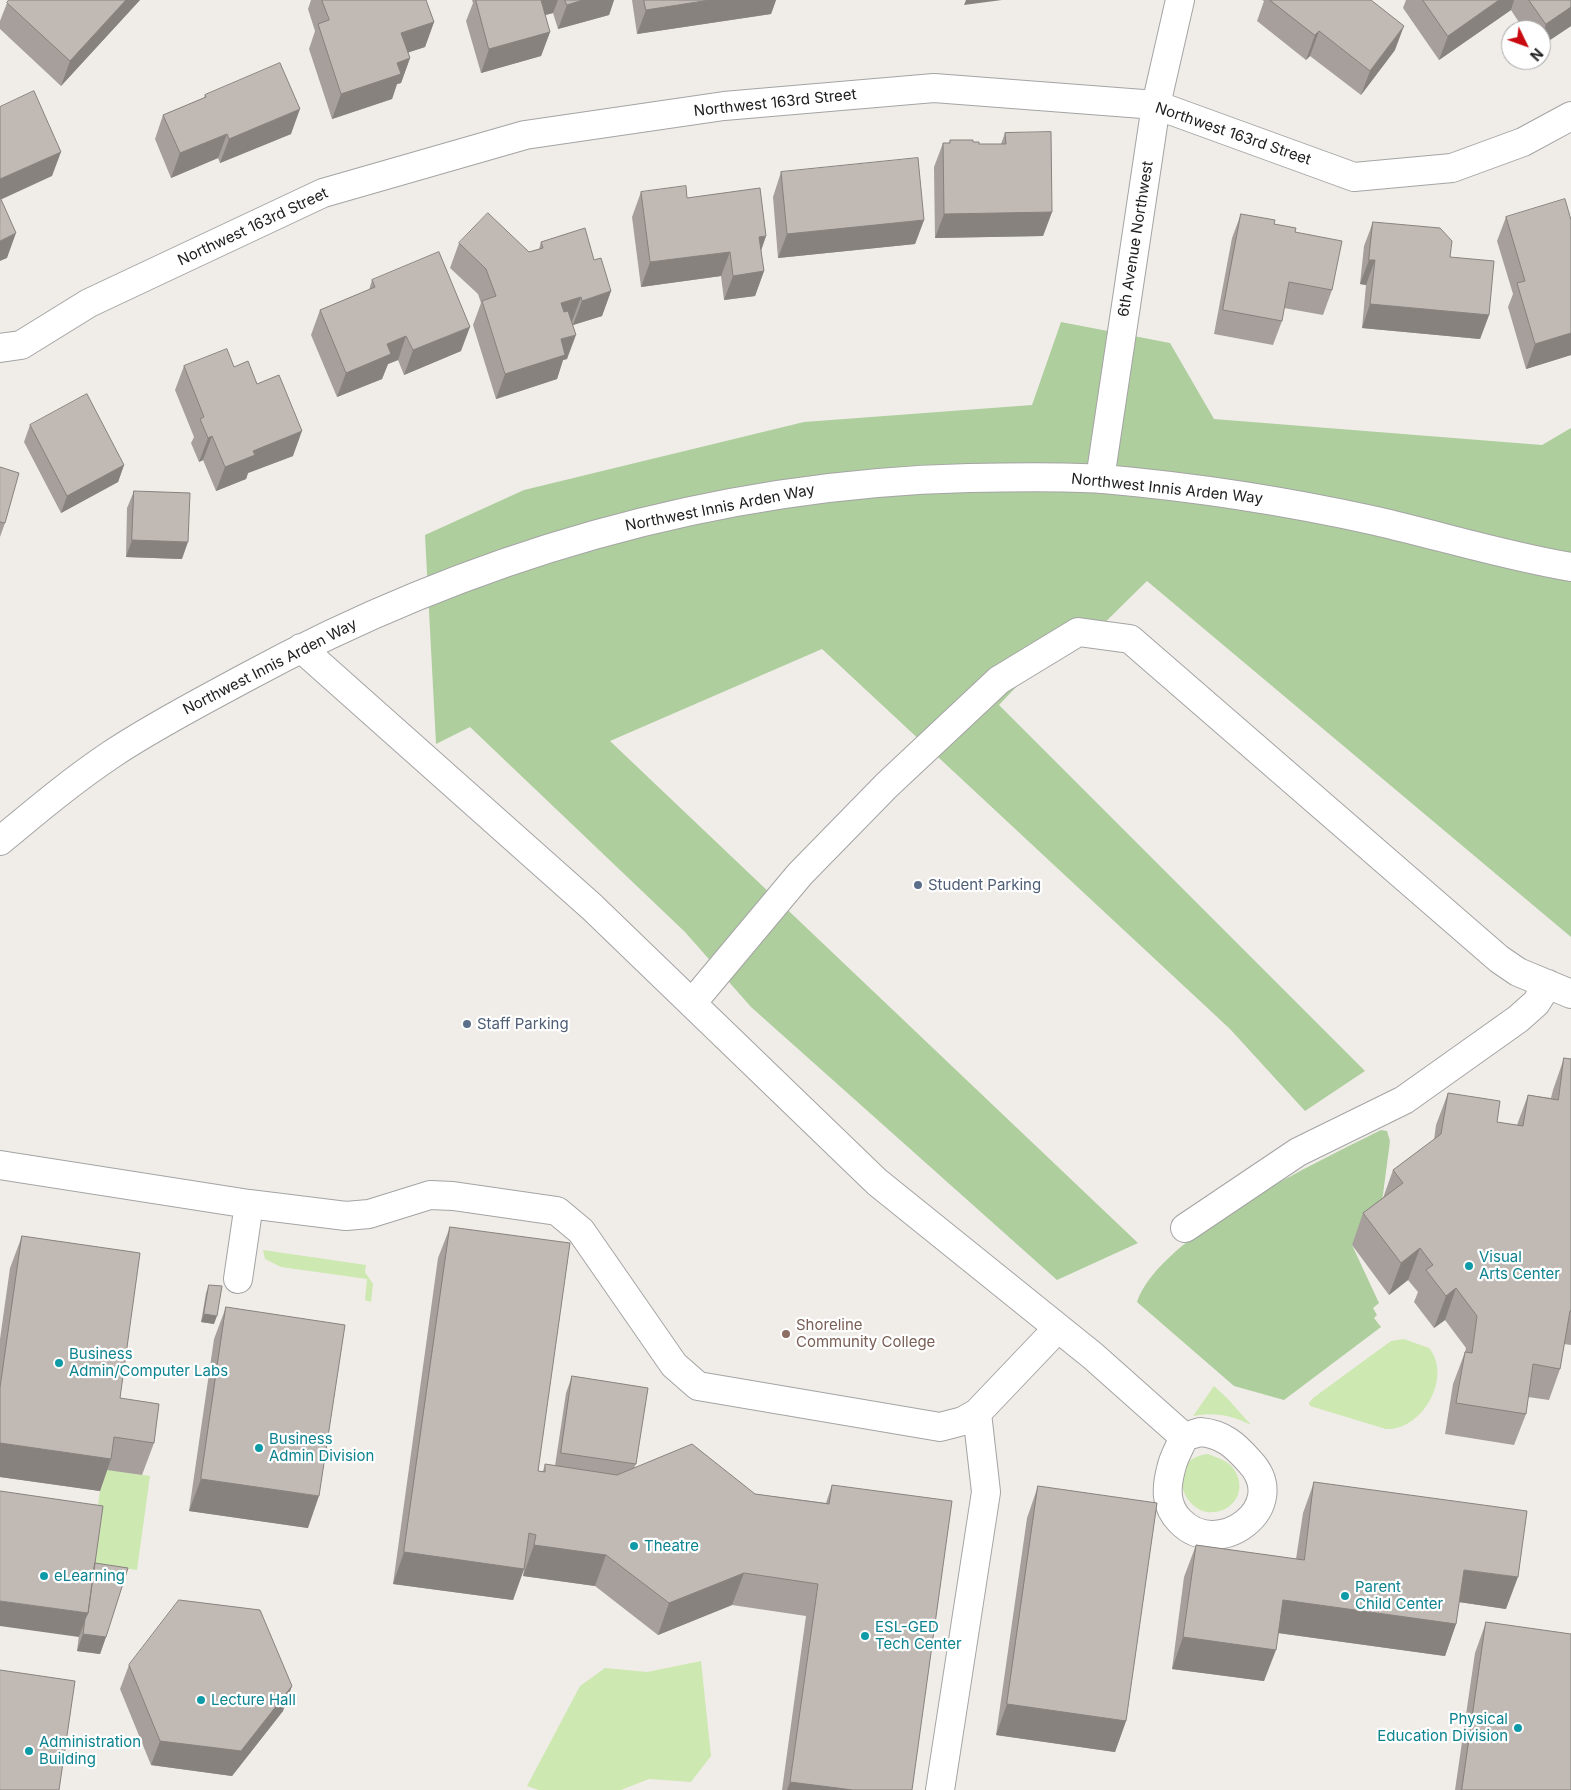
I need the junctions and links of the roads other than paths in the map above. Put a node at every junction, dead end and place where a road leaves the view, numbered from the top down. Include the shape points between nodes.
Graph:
1 (1180, 0) edge
2 (1156, 105) junction
3 (1571, 116) edge
4 (0, 348) edge
5 (1100, 479) junction
6 (1571, 567) edge
7 (301, 648) junction
8 (0, 841) edge
9 (1560, 989) edge
10 (692, 1003) junction
11 (0, 1165) edge
12 (249, 1204) junction
13 (1185, 1228) dead end
14 (238, 1279) dead end
15 (1058, 1328) junction
16 (977, 1413) junction
17 (1184, 1437) dead end
18 (940, 1790) edge

1 - 2 street, 6th Avenue Northwest
2 - 3 street, Northwest 163rd Street via 1354,177 1452,168 1523,142
2 - 4 street, Northwest 163rd Street via 934,88 724,106 525,135 323,193 89,303 20,345
2 - 5 street, 6th Avenue Northwest
5 - 6 street, Northwest Innis Arden Way via 1211,492 1328,511
5 - 7 street, Northwest Innis Arden Way via 996,477 878,482 776,494 652,519 574,540 472,574
7 - 8 street, Northwest Innis Arden Way via 157,726 110,756 54,796
7 - 10 street via 592,907
9 - 10 street via 1518,972 1499,959 1130,639 1078,632 999,680 894,779 800,874
9 - 13 street via 1536,1003 1404,1100 1298,1152
10 - 15 street via 877,1182
11 - 12 street
12 - 14 street
12 - 16 street via 346,1216 378,1212 430,1194 558,1211 581,1230 674,1365 698,1386 940,1427 963,1421
15 - 16 street
15 - 17 street
16 - 18 street via 986,1492

